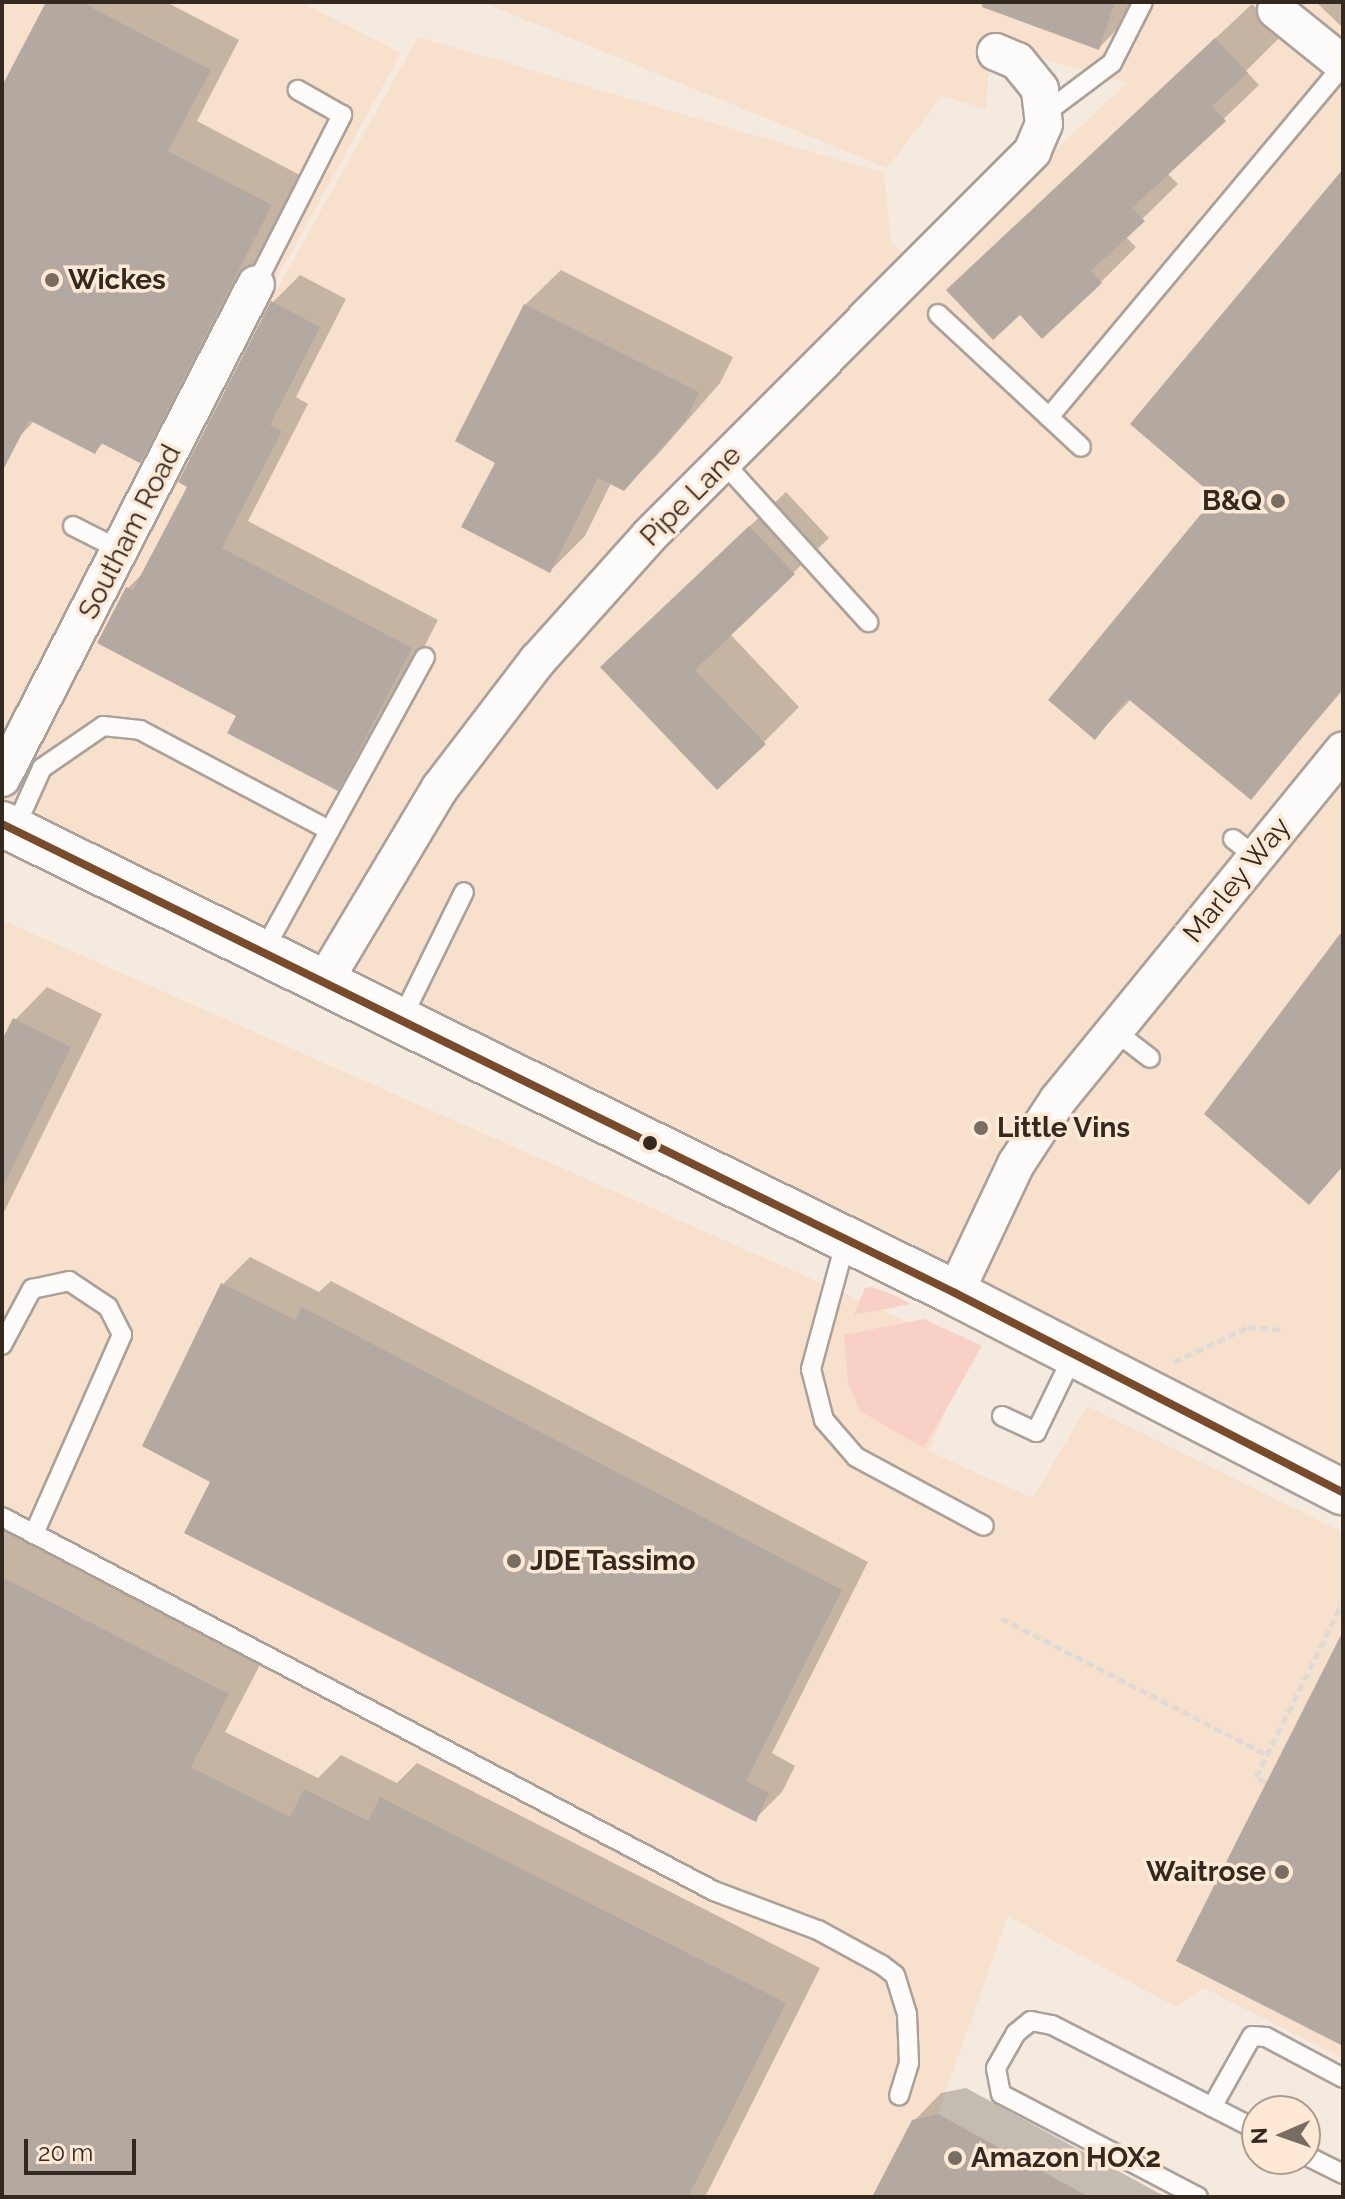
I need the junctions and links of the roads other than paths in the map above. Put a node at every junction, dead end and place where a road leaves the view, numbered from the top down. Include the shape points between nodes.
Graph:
1 (1143, 2) edge
2 (1276, 10) dead end
3 (996, 52) dead end
4 (1343, 65) edge
5 (298, 90) dead end
6 (1044, 114) junction
7 (256, 284) joint
8 (938, 314) dead end
9 (1049, 417) junction
10 (1081, 447) dead end
11 (724, 463) junction
12 (73, 526) dead end
13 (122, 551) junction
14 (868, 622) dead end
15 (425, 657) dead end
16 (1341, 756) edge
17 (2, 778) edge
18 (8, 827) edge
19 (327, 829) junction
20 (464, 892) dead end
21 (264, 950) junction
22 (325, 980) junction
23 (402, 1018) junction
24 (1115, 1031) junction
25 (1150, 1058) dead end
26 (846, 1240) junction
27 (955, 1293) junction
28 (2, 1345) edge
29 (1074, 1354) junction
30 (1002, 1416) dead end
31 (1343, 1492) edge
32 (2, 1517) edge
33 (984, 1526) dead end
34 (34, 1534) junction
35 (1343, 2078) edge
36 (899, 2095) dead end
37 (1212, 2107) junction
38 (1241, 2122) edge
39 (1321, 2163) edge
40 (1343, 2174) edge
41 (1198, 2197) edge

1 - 6 lane via 1112,63
2 - 4 street
3 - 6 street via 1031,74
4 - 9 lane
5 - 7 lane via 342,115
6 - 11 street, Pipe Lane via 1039,138 1023,164
7 - 13 street, Southam Road
8 - 9 lane
9 - 10 lane
11 - 14 lane
11 - 22 street, Pipe Lane via 593,596 486,724 423,813
12 - 13 lane
13 - 17 street, Southam Road
15 - 19 lane
16 - 24 street, Marley Way via 1244,848
18 - 19 lane via 42,768 103,726 140,730
18 - 21 main road
19 - 21 lane
20 - 23 lane
21 - 22 main road
22 - 23 main road
23 - 26 main road
24 - 25 lane
24 - 27 street, Marley Way via 1032,1138
26 - 27 main road
26 - 33 lane via 811,1369 824,1420 856,1457
27 - 29 main road
28 - 34 lane via 32,1289 69,1281 108,1307 122,1335
29 - 30 lane via 1036,1432
29 - 31 main road
32 - 34 lane
34 - 36 lane via 714,1891 818,1930 882,1965 895,1975 907,2014 909,2063
35 - 37 lane via 1266,2037 1252,2036
37 - 38 lane
37 - 41 lane via 1040,2020 1016,2033 994,2077 1010,2101
39 - 40 lane

